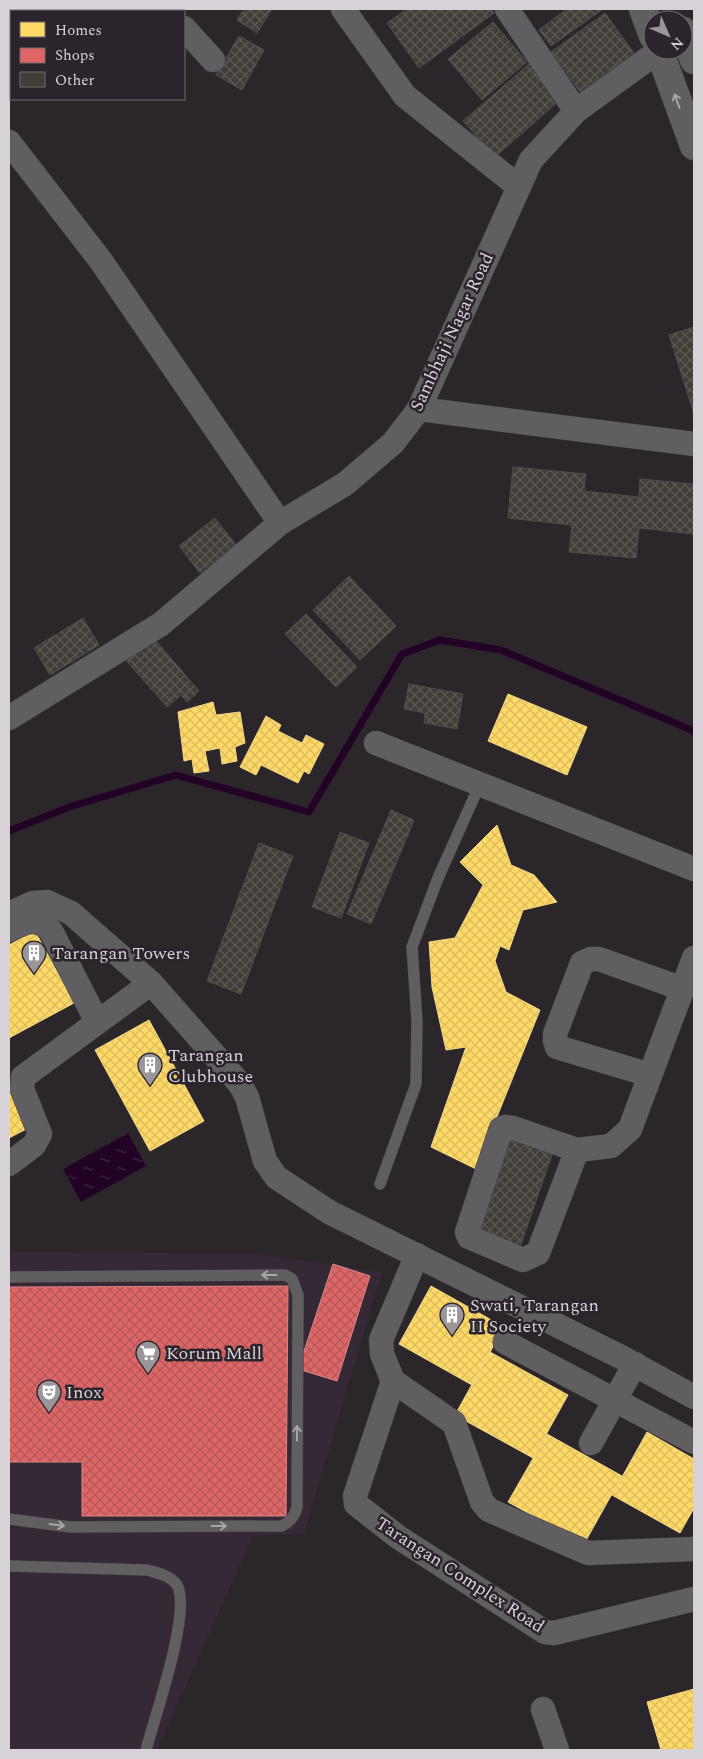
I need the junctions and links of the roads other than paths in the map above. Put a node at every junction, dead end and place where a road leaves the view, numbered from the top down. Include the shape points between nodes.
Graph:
1 (342, 9) edge
2 (507, 9) edge
3 (185, 29) edge
4 (643, 59) edge
5 (213, 60) dead end
6 (663, 60) edge
7 (576, 111) junction
8 (9, 142) edge
9 (694, 146) edge
10 (519, 187) junction
11 (419, 409) junction
12 (694, 444) edge
13 (280, 523) junction
14 (9, 718) edge
15 (376, 742) dead end
16 (480, 784) junction
17 (694, 869) edge
18 (9, 914) edge
19 (9, 930) edge
20 (694, 958) edge
21 (150, 983) junction
22 (675, 986) junction
23 (97, 1022) junction
24 (643, 1073) junction
25 (577, 1150) junction
26 (9, 1164) edge
27 (380, 1184) dead end
28 (417, 1255) junction
29 (9, 1277) edge
30 (504, 1342) dead end
31 (635, 1364) junction
32 (393, 1381) junction
33 (694, 1397) edge
34 (614, 1402) junction
35 (694, 1442) edge
36 (591, 1443) dead end
37 (9, 1519) edge
38 (694, 1548) edge
39 (9, 1566) edge
40 (694, 1599) edge
41 (543, 1709) dead end
42 (146, 1750) edge
43 (557, 1750) edge

1 - 10 street via 405,96
2 - 7 street
3 - 5 street
4 - 7 street, Sambhaji Nagar Road
9 -> 6 street
7 - 10 street, Sambhaji Nagar Road via 532,160
8 - 13 street via 101,262
10 - 11 street, Sambhaji Nagar Road
11 - 12 street
11 - 13 street, Sambhaji Nagar Road via 393,443 346,484
13 - 14 street, Sambhaji Nagar Road via 161,624
15 - 16 street
16 - 17 street
16 - 27 lane via 438,878 412,947 417,1021 416,1084
18 - 21 street via 34,903 61,906
19 - 23 street via 28,921 38,921 51,931
20 - 22 street
21 - 23 street
21 - 28 street via 245,1091 270,1170 329,1212
22 - 24 street
22 - 24 street via 591,959 582,963 555,1034 557,1046
23 - 26 street via 23,1078 22,1089 40,1134 34,1145
24 - 25 street via 630,1129 611,1146
25 - 25 street via 538,1253 523,1260 469,1237 467,1232 501,1129 514,1128
28 - 31 street
28 - 32 street via 381,1340 382,1354
37 -> 29 lane via 70,1527 282,1526 289,1523 297,1507 298,1295 292,1279 285,1275
30 - 34 street
31 - 33 street
31 - 34 street
32 - 38 street via 454,1423 482,1502 489,1510 588,1553
32 - 40 street, Tarangan Complex Road via 355,1500 358,1507 398,1537 549,1633
34 - 35 street
34 - 36 street
39 - 42 lane via 147,1570 164,1574 176,1585 180,1598 180,1623
41 - 43 street

